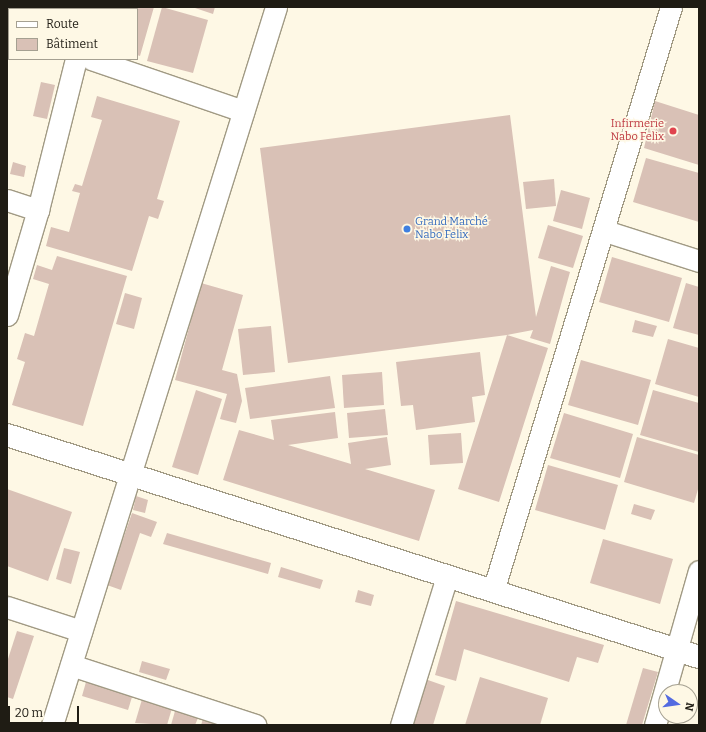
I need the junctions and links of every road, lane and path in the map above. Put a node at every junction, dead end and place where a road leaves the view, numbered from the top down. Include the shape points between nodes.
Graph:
1 (276, 7) edge
2 (671, 7) edge
3 (76, 60) edge
4 (94, 60) edge
5 (243, 111) junction
6 (7, 200) edge
7 (38, 210) junction
8 (605, 231) junction
9 (699, 261) edge
10 (7, 315) edge
11 (7, 435) edge
12 (129, 474) junction
13 (699, 571) edge
14 (447, 576) junction
15 (493, 591) junction
16 (7, 607) edge
17 (81, 631) junction
18 (674, 649) junction
19 (699, 656) edge
20 (71, 665) junction
21 (52, 725) edge
22 (256, 725) edge
23 (401, 725) edge
24 (655, 725) edge

1 - 5 street
2 - 8 street
3 - 7 street
4 - 5 street
5 - 12 street
6 - 7 street
7 - 10 street
8 - 9 street
8 - 15 street
11 - 12 street
12 - 14 street
12 - 17 street
13 - 18 street
14 - 15 street
14 - 23 street
15 - 18 street
16 - 17 street
17 - 20 street
18 - 19 street
18 - 24 street
20 - 21 street
20 - 22 street

